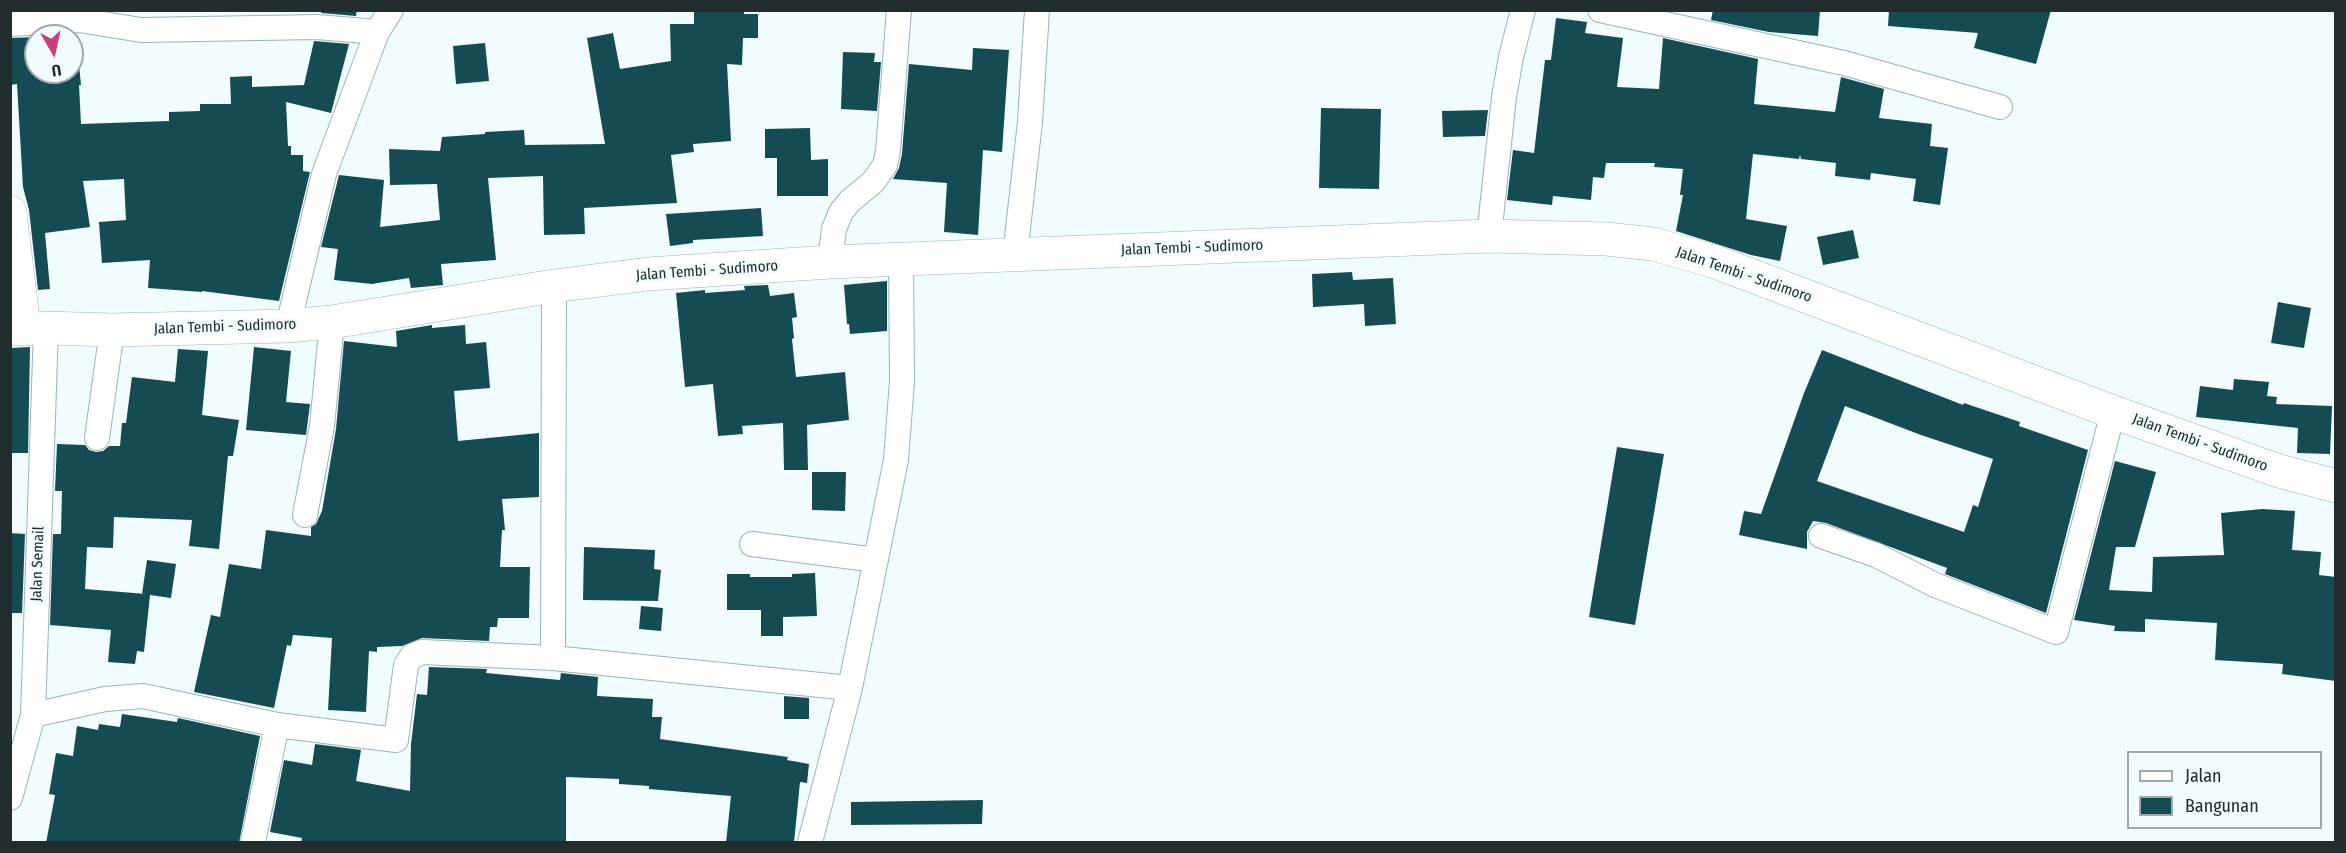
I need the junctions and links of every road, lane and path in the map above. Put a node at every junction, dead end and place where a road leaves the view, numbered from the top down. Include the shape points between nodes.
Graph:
1 (391, 10) edge
2 (899, 10) edge
3 (1037, 10) edge
4 (1523, 10) edge
5 (1600, 10) edge
6 (120, 19) edge
7 (10, 24) edge
8 (377, 32) junction
9 (2000, 107) dead end
10 (10, 212) edge
11 (1489, 236) junction
12 (1015, 255) junction
13 (901, 259) junction
14 (830, 262) junction
15 (554, 286) junction
16 (332, 322) junction
17 (288, 327) junction
18 (27, 329) edge
19 (112, 330) junction
20 (2114, 412) junction
21 (97, 438) dead end
22 (2336, 486) edge
23 (305, 515) dead end
24 (1821, 536) dead end
25 (752, 544) dead end
26 (876, 560) junction
27 (553, 658) junction
28 (850, 688) junction
29 (33, 715) junction
30 (277, 725) junction
31 (17, 755) edge
32 (10, 798) edge
33 (253, 843) edge
34 (810, 843) edge

1 - 8 street
2 - 14 street via 885,165 841,212 834,229
3 - 12 street via 1030,122
4 - 11 street via 1504,97
5 - 9 street via 1844,63
6 - 7 street
6 - 8 street via 141,30 317,27
8 - 17 street via 324,174
10 - 18 main road
11 - 12 main road, Jalan Tembi - Sudimoro
11 - 20 main road, Jalan Tembi - Sudimoro via 1653,244 1778,284
12 - 13 main road, Jalan Tembi - Sudimoro
13 - 14 main road, Jalan Tembi - Sudimoro
13 - 26 street via 902,381 897,459
14 - 15 main road, Jalan Tembi - Sudimoro via 648,274
15 - 16 main road, Jalan Tembi - Sudimoro
15 - 27 street
16 - 17 main road, Jalan Tembi - Sudimoro
16 - 23 street via 322,426
17 - 19 main road, Jalan Tembi - Sudimoro
18 - 19 main road, Jalan Tembi - Sudimoro
18 - 29 street, Jalan Semail
19 - 21 street
20 - 22 main road, Jalan Tembi - Sudimoro via 2278,471
20 - 24 street via 2056,632 1935,585 1876,555
25 - 26 street
26 - 28 street
27 - 28 street
27 - 30 street via 422,652 412,656 406,665 396,740
28 - 34 street
29 - 30 street via 105,699 143,696
29 - 31 street, Jalan Semail
30 - 33 street
31 - 32 street, Jalan Semail

